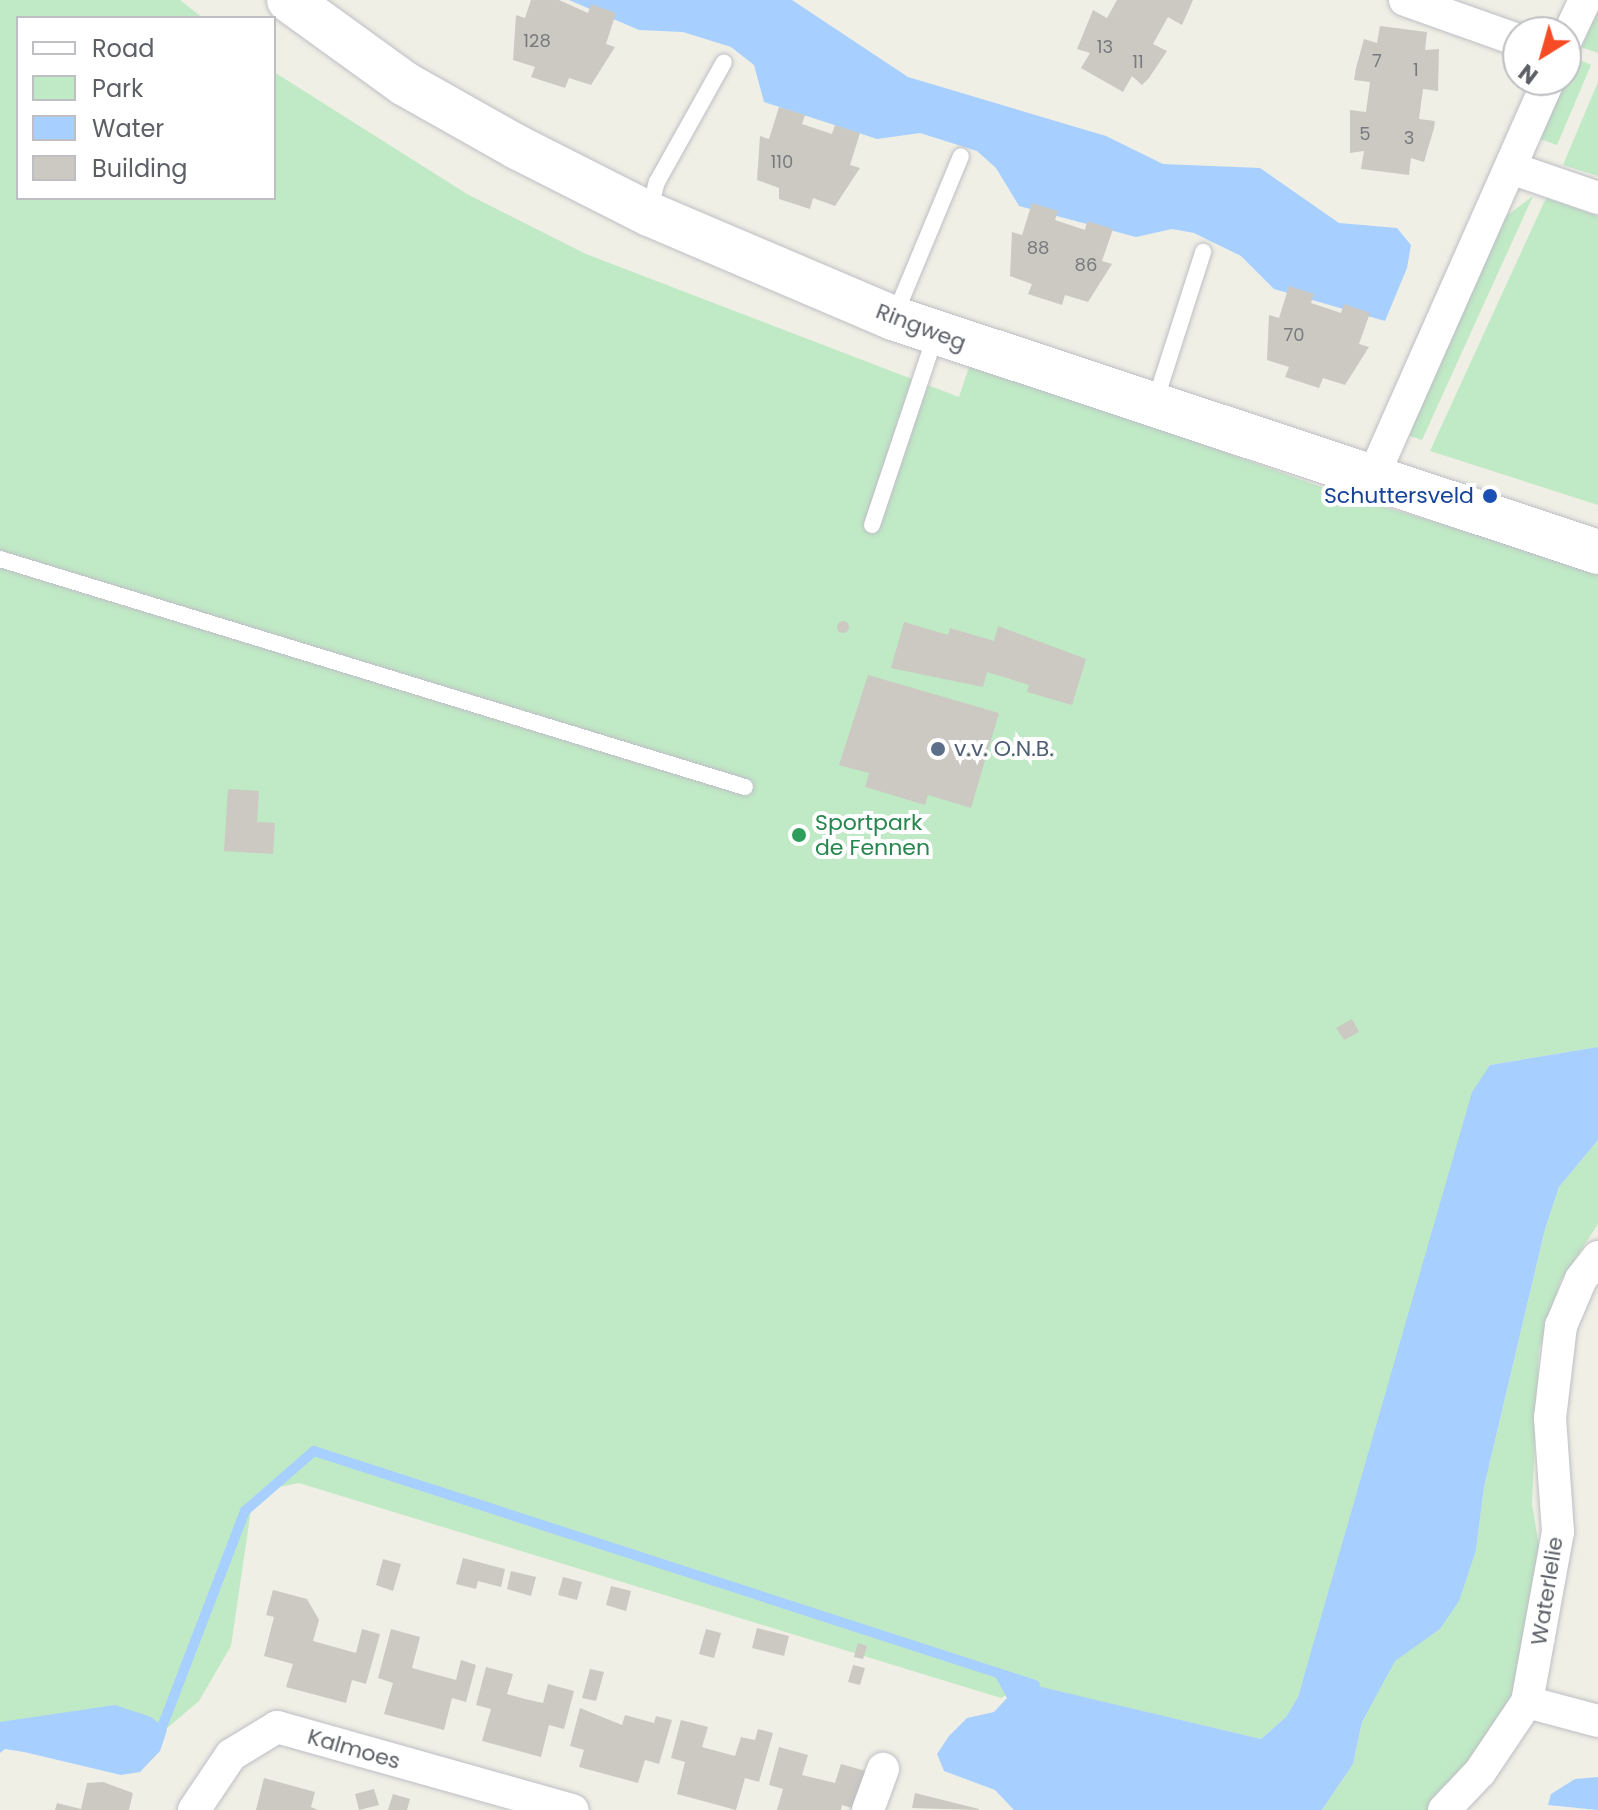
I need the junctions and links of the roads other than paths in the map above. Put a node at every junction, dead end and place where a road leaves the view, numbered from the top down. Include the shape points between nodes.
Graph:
1 (289, 0) edge
2 (1405, 0) edge
3 (1502, 34) edge
4 (724, 62) dead end
5 (1542, 96) edge
6 (961, 156) dead end
7 (1511, 168) junction
8 (1594, 198) edge
9 (649, 214) junction
10 (1203, 252) dead end
11 (893, 318) junction
12 (936, 334) junction
13 (1154, 407) junction
14 (1371, 481) junction
15 (872, 525) dead end
16 (1598, 552) edge
17 (0, 559) edge
18 (745, 787) dead end
19 (1592, 1273) edge
20 (1527, 1702) junction
21 (1598, 1721) edge
22 (883, 1769) dead end
23 (555, 1808) edge
24 (194, 1810) edge
25 (868, 1810) edge
26 (1444, 1810) edge

1 - 9 main road, Ringweg via 405,84
2 - 3 street
4 - 9 lane via 657,182
5 - 7 street
6 - 11 lane
7 - 8 street
7 - 14 street
9 - 11 main road, Ringweg
10 - 13 lane
11 - 12 main road, Ringweg
12 - 13 main road, Ringweg
12 - 15 lane
13 - 14 main road, Ringweg
14 - 16 main road, Ringweg
17 - 18 lane
19 - 20 street, Waterlelie via 1559,1341 1550,1418 1558,1532
20 - 21 street
20 - 26 street, Waterlelie via 1480,1772
22 - 25 street
23 - 24 street, Kalmoes via 277,1727 231,1755

